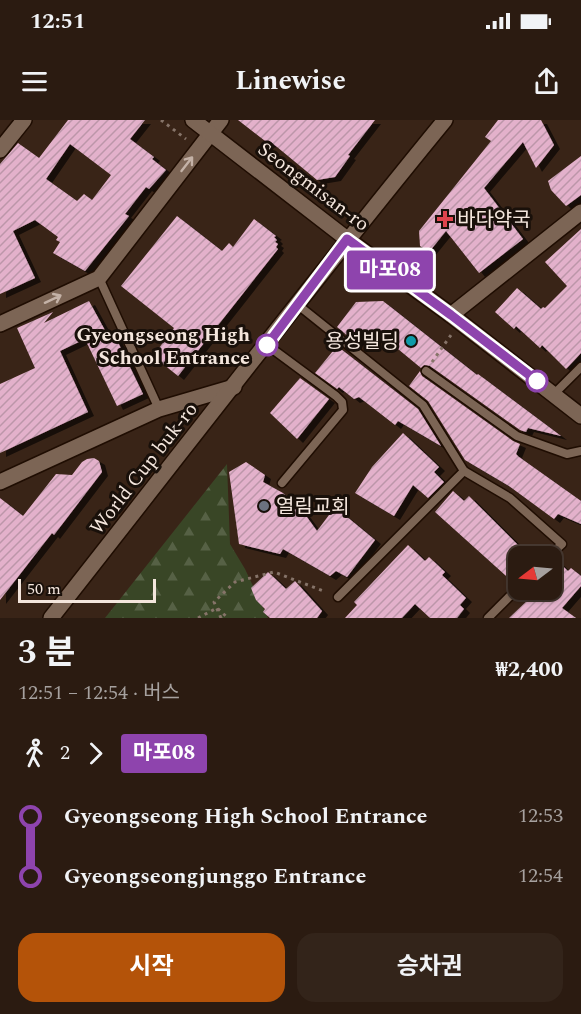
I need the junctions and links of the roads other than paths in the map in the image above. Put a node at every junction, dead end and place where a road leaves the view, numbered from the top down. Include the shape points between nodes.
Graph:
1 (24, 120) edge
2 (193, 120) edge
3 (221, 120) edge
4 (445, 120) edge
5 (211, 134) junction
6 (0, 150) edge
7 (581, 212) edge
8 (347, 239) junction
9 (99, 278) junction
10 (298, 305) junction
11 (456, 318) junction
12 (0, 324) edge
13 (267, 345) junction
14 (581, 367) edge
15 (426, 370) road end
16 (234, 387) junction
17 (554, 394) junction
18 (159, 409) junction
19 (581, 416) edge
20 (581, 452) edge
21 (464, 471) junction
22 (0, 482) edge
23 (282, 483) dead end
24 (560, 546) edge
25 (339, 597) road end
26 (508, 598) edge
27 (51, 618) edge
28 (488, 618) edge

1 - 6 street
2 - 5 street, Seongmisan-ro
3 - 5 street
4 - 8 street, World Cup buk-ro
5 - 8 street, Seongmisan-ro
9 -> 5 street
7 - 11 street
8 - 10 street, World Cup buk-ro
8 - 11 street, Seongmisan-ro
12 -> 9 street
9 - 18 lane, World Cup buk-ro
10 - 13 street, World Cup buk-ro
10 - 21 lane via 423,405
11 - 17 street, Seongmisan-ro
13 - 16 street, World Cup buk-ro
13 - 23 lane via 336,396 343,410
14 - 17 lane
15 - 20 lane via 517,436 567,454
16 - 18 street
16 - 27 street, World Cup buk-ro
17 - 19 street, Seongmisan-ro
18 - 22 street
21 - 24 lane via 510,498
21 - 25 lane
26 - 28 lane

